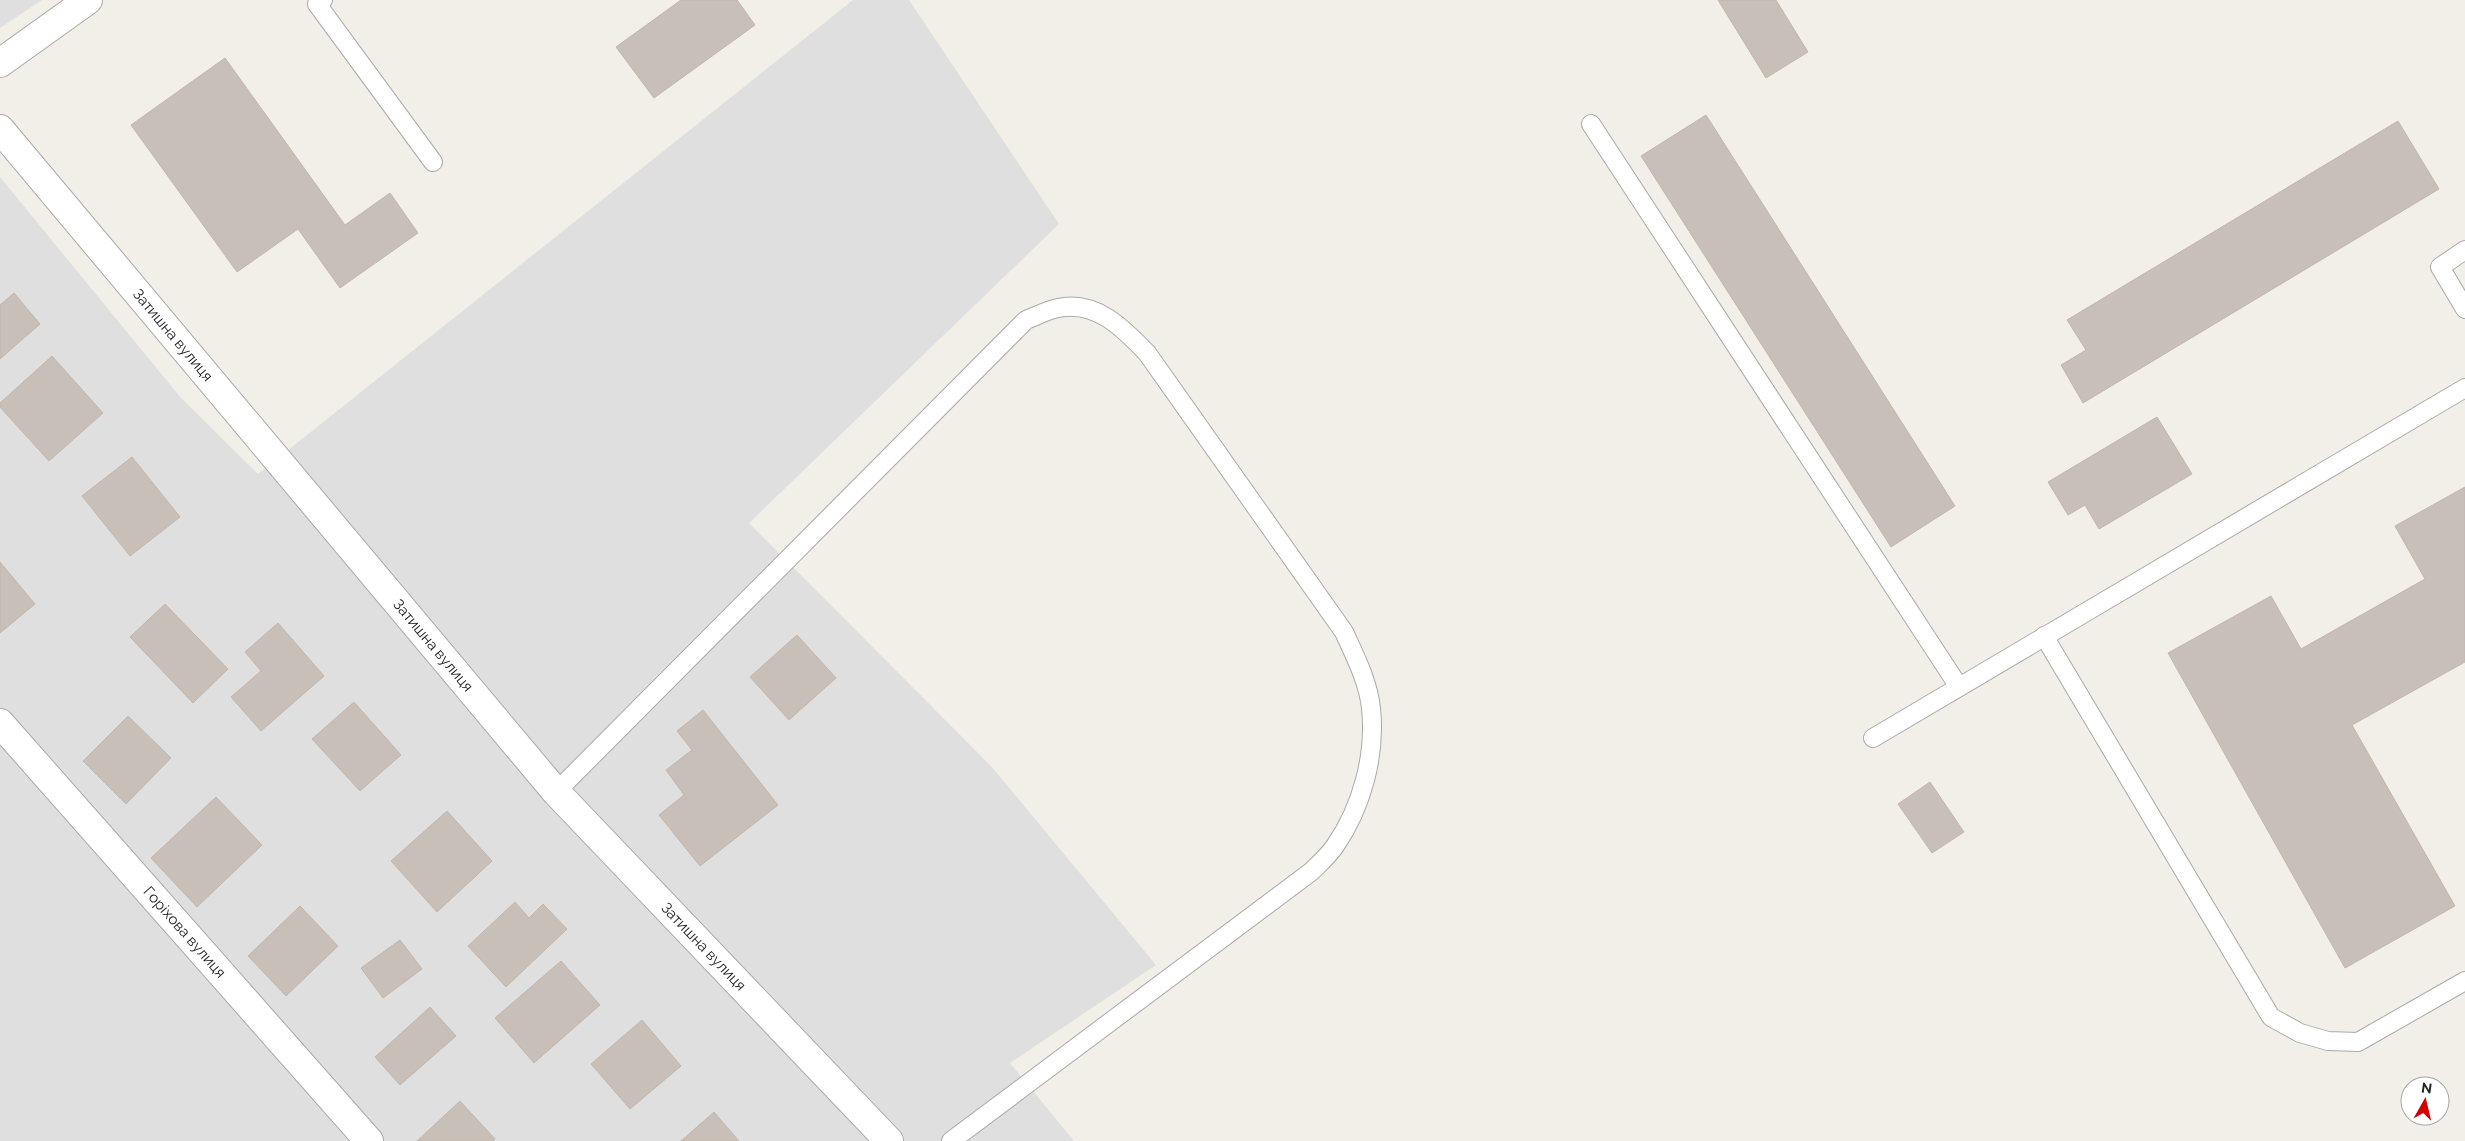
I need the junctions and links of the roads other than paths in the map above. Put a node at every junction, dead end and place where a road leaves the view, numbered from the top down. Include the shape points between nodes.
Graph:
1 (88, 0) edge
2 (323, 0) edge
3 (0, 63) edge
4 (1591, 124) dead end
5 (0, 129) edge
6 (433, 162) dead end
7 (2465, 250) edge
8 (2465, 309) edge
9 (2465, 388) edge
10 (2044, 636) junction
11 (1959, 687) junction
12 (0, 723) edge
13 (1873, 738) dead end
14 (556, 792) junction
15 (2465, 980) edge
16 (369, 1141) edge
17 (889, 1141) edge
18 (951, 1141) edge

1 - 3 street
2 - 6 lane via 317,4
4 - 11 lane
5 - 14 street, Затишна вулиця
7 - 8 lane via 2440,267
9 - 10 lane
10 - 11 lane
10 - 15 lane via 2271,1018 2300,1033 2328,1042 2358,1042
11 - 13 lane
12 - 16 street, Горіхова вулиця
14 - 17 street, Затишна вулиця
14 - 18 lane via 1026,320 1059,308 1089,308 1119,324 1147,353 1344,632 1360,668 1371,707 1370,747 1364,783 1352,818 1334,847 1312,871

